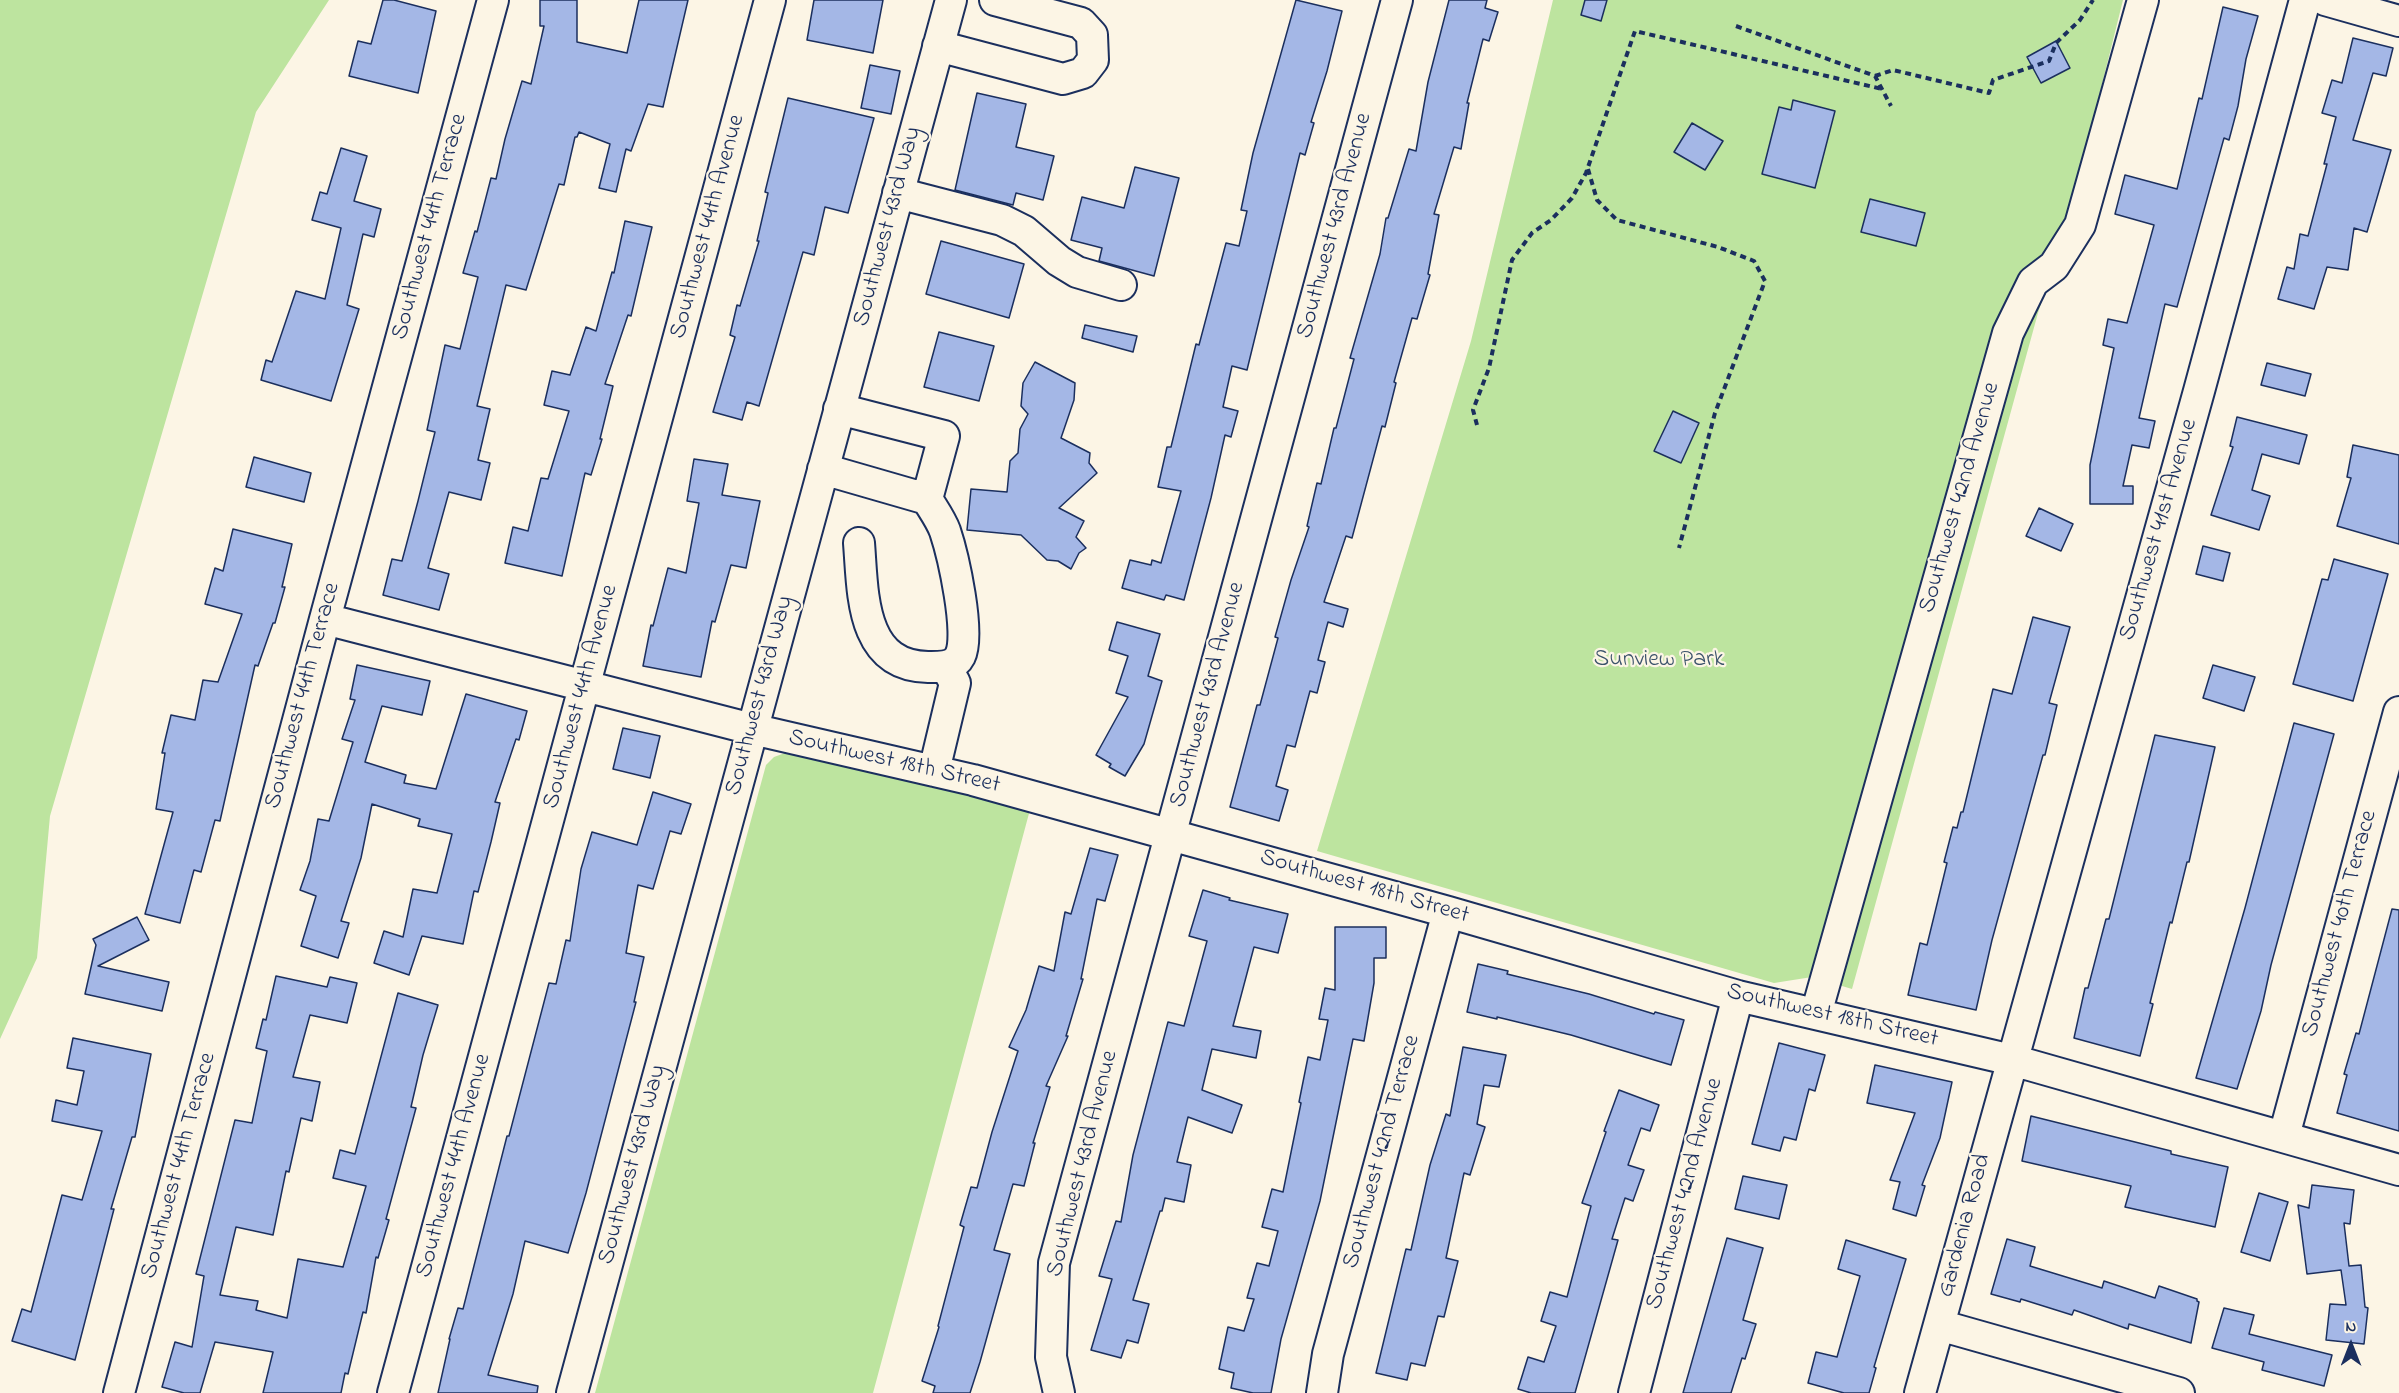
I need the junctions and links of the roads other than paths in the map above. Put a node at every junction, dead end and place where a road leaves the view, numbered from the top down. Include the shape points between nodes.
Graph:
1 (493, 0) edge
2 (770, 0) edge
3 (951, 0) edge
4 (995, 0) edge
5 (1397, 0) edge
6 (2143, 0) edge
7 (2305, 0) edge
8 (2325, 0) edge
9 (2399, 21) edge
10 (938, 46) junction
11 (898, 193) junction
12 (1121, 285) dead end
13 (839, 409) junction
14 (823, 470) junction
15 (927, 499) junction
16 (859, 543) dead end
17 (325, 619) junction
18 (946, 667) junction
19 (585, 684) junction
20 (2399, 712) edge
21 (752, 729) junction
22 (934, 771) junction
23 (1172, 834) junction
24 (1448, 912) junction
25 (1738, 996) junction
26 (1816, 1014) junction
27 (2012, 1060) junction
28 (2284, 1136) junction
29 (2399, 1170) edge
30 (1939, 1325) junction
31 (119, 1393) edge
32 (393, 1393) edge
33 (572, 1393) edge
34 (1059, 1393) edge
35 (1322, 1393) edge
36 (1634, 1393) edge
37 (1920, 1393) edge
38 (2179, 1393) edge

1 - 17 street, Southwest 44th Terrace
2 - 19 street, Southwest 44th Avenue
3 - 10 street, Southwest 43rd Way
4 - 10 street via 1081,23 1092,35 1094,60 1083,73 1063,79
5 - 23 street, Southwest 43rd Avenue
6 - 26 street, Southwest 42nd Avenue via 2080,225 2054,266 2033,282 2008,333
7 - 27 street, Southwest 41st Avenue
8 - 9 street
10 - 11 street, Southwest 43rd Way
11 - 12 street via 1002,220 1024,231 1077,272
11 - 13 street, Southwest 43rd Way
13 - 14 street, Southwest 43rd Way
13 - 15 street via 944,436
14 - 15 street
14 - 21 street, Southwest 43rd Way
15 - 18 street via 944,530 961,601 964,646 959,659
16 - 18 street via 865,610 876,642 899,660 922,667
17 - 19 street, Southwest 18th Street
17 - 31 street, Southwest 44th Terrace
18 - 22 street via 955,683
19 - 21 street, Southwest 18th Street
19 - 32 street, Southwest 44th Avenue
20 - 28 street, Southwest 40th Terrace
21 - 22 street, Southwest 18th Street
21 - 33 street, Southwest 43rd Way
22 - 23 street, Southwest 18th Street
23 - 24 street, Southwest 18th Street
23 - 34 street, Southwest 43rd Avenue via 1054,1263 1051,1357
24 - 25 street, Southwest 18th Street
24 - 35 street, Southwest 42nd Terrace via 1328,1354
25 - 26 street, Southwest 18th Street
25 - 36 street, Southwest 42nd Avenue
26 - 27 street, Southwest 18th Street
27 - 28 street, Southwest 18th Street
27 - 30 street, Gardenia Road
28 - 29 street, Southwest 18th Street
30 - 37 street, Gardenia Road
30 - 38 street

